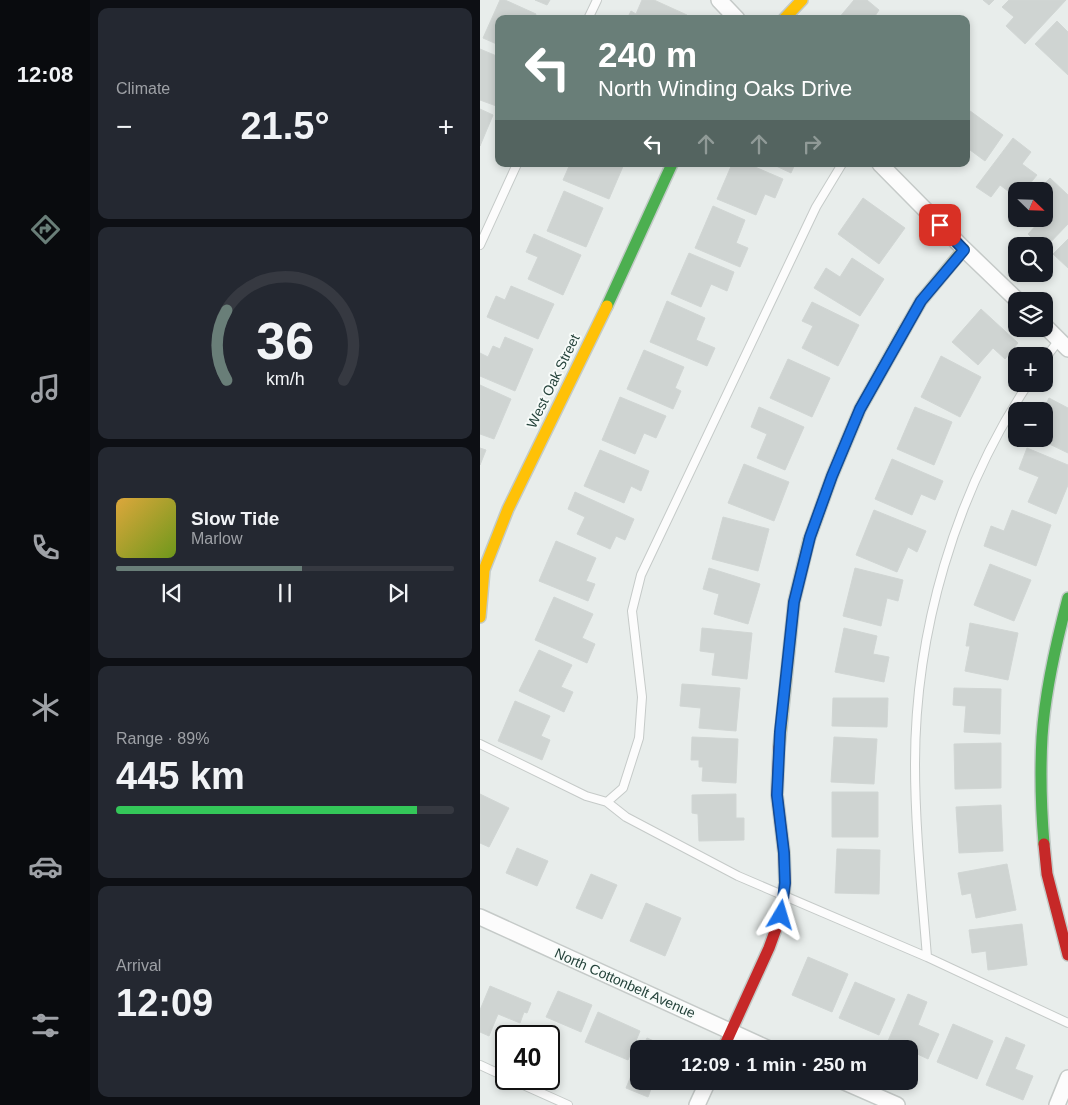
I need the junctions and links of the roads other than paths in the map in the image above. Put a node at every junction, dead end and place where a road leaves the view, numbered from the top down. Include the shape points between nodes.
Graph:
1 (597, 0) edge
2 (719, 0) edge
3 (802, 0) edge
4 (590, 15) edge
5 (733, 15) edge
6 (788, 15) edge
7 (516, 167) edge
8 (671, 167) edge
9 (840, 167) edge
10 (883, 167) edge
11 (480, 245) edge
12 (964, 250) junction
13 (1008, 292) edge
14 (1053, 335) edge
15 (1063, 344) edge
16 (1053, 352) edge
17 (1023, 392) edge
18 (1068, 598) edge
19 (480, 617) edge
20 (480, 744) edge
21 (606, 802) junction
22 (784, 894) junction
23 (480, 917) edge
24 (1068, 955) edge
25 (928, 957) junction
26 (1068, 1023) edge
27 (731, 1031) junction
28 (727, 1040) edge
29 (750, 1040) edge
30 (480, 1065) edge
31 (495, 1072) edge
32 (1068, 1078) edge
33 (535, 1090) edge
34 (704, 1090) edge
35 (863, 1090) edge
36 (568, 1105) edge
37 (697, 1105) edge
38 (897, 1105) edge
39 (1057, 1105) edge

1 - 4 lane
2 - 5 street
3 - 6 street
7 - 11 lane
8 - 19 street, West Oak Street via 508,508 484,570
9 - 21 lane via 816,207 641,575 632,611 642,696 639,738 623,788
10 - 12 street
12 - 13 street
12 - 22 street via 921,301 860,409 810,537 794,602 780,732 777,795 784,853
14 - 15 street
15 - 16 lane
17 - 25 lane via 987,456 962,512 926,643 915,762 916,822
18 - 24 street via 1054,651 1042,736 1041,804 1047,874
20 - 21 lane via 586,796
21 - 22 lane via 626,817 738,876
22 - 25 lane
22 - 27 street via 781,915 769,948
23 - 27 street, North Cottonbelt Avenue
25 - 26 lane
27 - 28 street
27 - 29 street, North Cottonbelt Avenue
30 - 31 lane
32 - 39 street
33 - 36 lane
34 - 37 street
35 - 38 street

